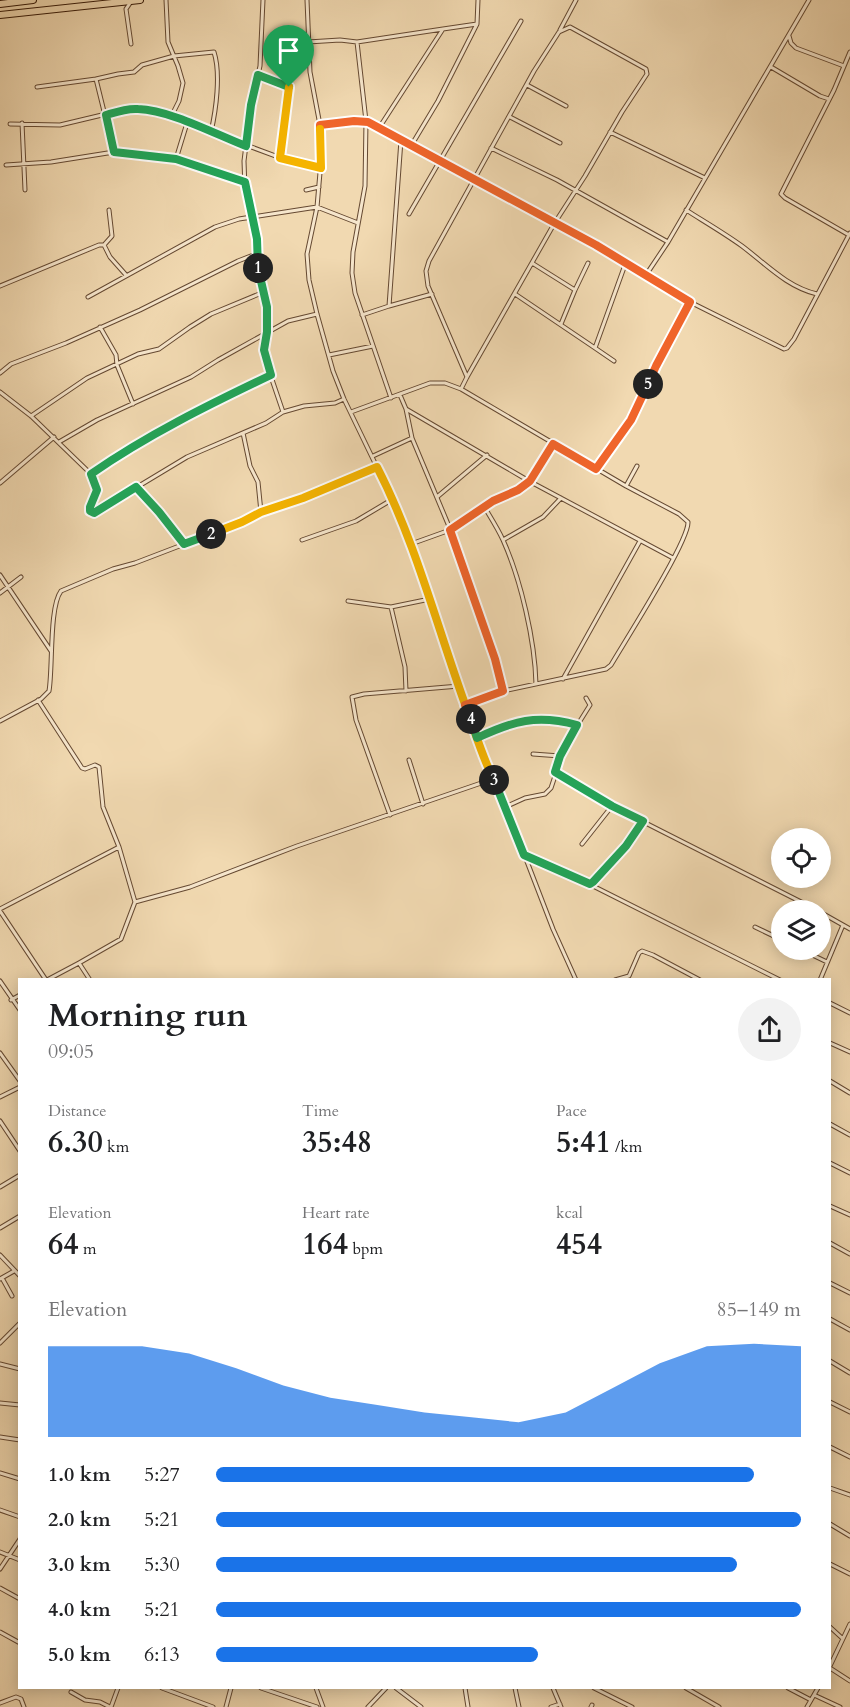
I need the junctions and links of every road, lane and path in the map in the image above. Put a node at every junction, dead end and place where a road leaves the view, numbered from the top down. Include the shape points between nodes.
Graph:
1 (33, 0) edge
2 (140, 0) edge
3 (165, 0) edge
4 (263, 0) edge
5 (307, 0) edge
6 (478, 0) edge
7 (576, 0) edge
8 (809, 0) edge
9 (131, 1) edge
10 (0, 4) edge
11 (0, 15) edge
12 (567, 16) junction
13 (521, 21) dead end
14 (477, 24) junction
15 (570, 27) junction
16 (443, 29) junction
17 (559, 32) junction
18 (789, 36) junction
19 (308, 42) junction
20 (357, 42) junction
21 (131, 45) dead end
22 (850, 52) edge
23 (174, 56) junction
24 (844, 66) junction
25 (771, 67) junction
26 (258, 75) junction
27 (96, 79) junction
28 (527, 85) junction
29 (37, 87) dead end
30 (829, 99) junction
31 (566, 106) dead end
32 (106, 115) junction
33 (171, 117) junction
34 (510, 117) junction
35 (366, 121) junction
36 (22, 123) junction
37 (187, 123) junction
38 (10, 124) dead end
39 (320, 125) junction
40 (379, 128) junction
41 (211, 132) junction
42 (610, 132) junction
43 (401, 140) junction
44 (560, 143) dead end
45 (246, 146) junction
46 (411, 146) junction
47 (491, 148) junction
48 (114, 152) junction
49 (280, 158) junction
50 (176, 159) junction
51 (440, 161) junction
52 (24, 163) junction
53 (6, 165) dead end
54 (321, 168) junction
55 (705, 178) junction
56 (473, 180) junction
57 (245, 182) junction
58 (319, 187) junction
59 (25, 190) dead end
60 (306, 190) dead end
61 (575, 191) junction
62 (317, 207) junction
63 (109, 210) dead end
64 (686, 210) junction
65 (409, 214) dead end
66 (253, 216) junction
67 (358, 223) junction
68 (554, 224) junction
69 (850, 234) edge
70 (668, 242) junction
71 (104, 245) junction
72 (256, 254) junction
73 (626, 262) junction
74 (532, 263) junction
75 (588, 263) dead end
76 (126, 275) junction
77 (646, 275) junction
78 (0, 286) edge
79 (575, 290) junction
80 (264, 292) junction
81 (432, 294) junction
82 (514, 294) junction
83 (818, 294) junction
84 (88, 297) dead end
85 (690, 302) junction
86 (389, 306) junction
87 (317, 314) junction
88 (362, 315) junction
89 (561, 325) junction
90 (100, 327) junction
91 (267, 332) junction
92 (374, 346) junction
93 (595, 348) junction
94 (329, 355) junction
95 (614, 361) dead end
96 (117, 365) junction
97 (0, 373) edge
98 (271, 375) junction
99 (467, 377) junction
100 (460, 389) junction
101 (0, 392) edge
102 (400, 395) junction
103 (391, 398) junction
104 (344, 399) junction
105 (133, 404) junction
106 (406, 409) junction
107 (283, 412) junction
108 (351, 412) junction
109 (31, 416) junction
110 (243, 433) junction
111 (54, 437) junction
112 (412, 438) junction
113 (59, 442) junction
114 (553, 444) junction
115 (373, 456) junction
116 (487, 456) junction
117 (637, 466) dead end
118 (377, 467) junction
119 (596, 469) junction
120 (91, 474) junction
121 (530, 481) junction
122 (0, 483) edge
123 (626, 486) junction
124 (136, 487) junction
125 (437, 497) junction
126 (561, 498) junction
127 (393, 499) junction
128 (484, 508) junction
129 (261, 512) junction
130 (450, 530) junction
131 (302, 540) dead end
132 (503, 540) junction
133 (640, 542) junction
134 (184, 544) junction
135 (411, 544) junction
136 (673, 558) junction
137 (0, 574) edge
138 (21, 577) dead end
139 (8, 587) junction
140 (0, 593) edge
141 (430, 599) junction
142 (348, 601) dead end
143 (391, 608) junction
144 (52, 653) junction
145 (563, 679) junction
146 (536, 684) junction
147 (459, 686) junction
148 (406, 691) junction
149 (503, 691) junction
150 (586, 698) dead end
151 (38, 700) junction
152 (465, 705) junction
153 (0, 721) edge
154 (577, 725) junction
155 (477, 738) junction
156 (533, 754) dead end
157 (560, 756) junction
158 (409, 760) dead end
159 (556, 773) junction
160 (493, 779) junction
161 (423, 804) junction
162 (612, 806) junction
163 (505, 807) junction
164 (390, 815) junction
165 (643, 821) junction
166 (582, 844) dead end
167 (119, 847) junction
168 (524, 855) junction
169 (590, 884) junction
170 (797, 900) edge
171 (135, 902) junction
172 (0, 910) edge
173 (831, 918) edge
174 (843, 925) junction
175 (755, 927) dead end
176 (850, 929) edge
177 (771, 935) edge
178 (823, 960) edge
179 (827, 962) junction
180 (79, 963) junction
181 (45, 978) edge
182 (50, 978) edge
183 (89, 978) edge
184 (575, 978) edge
185 (622, 978) edge
186 (695, 978) edge
187 (776, 978) edge
188 (821, 978) edge
189 (0, 981) edge
190 (18, 996) edge
191 (11, 1000) junction
192 (831, 1004) edge
193 (18, 1008) edge
194 (850, 1013) edge
195 (831, 1044) edge
196 (0, 1053) edge
197 (850, 1053) edge
198 (18, 1078) edge
199 (831, 1082) edge
200 (18, 1088) edge
201 (850, 1093) edge
202 (0, 1097) edge
203 (0, 1121) edge
204 (831, 1125) edge
205 (850, 1135) edge
206 (18, 1148) edge
207 (831, 1164) edge
208 (850, 1173) edge
209 (18, 1176) edge
210 (0, 1187) edge
211 (831, 1206) edge
212 (850, 1215) edge
213 (18, 1217) edge
214 (0, 1228) edge
215 (831, 1244) edge
216 (850, 1254) edge
217 (0, 1255) edge
218 (14, 1271) junction
219 (18, 1274) edge
220 (1, 1279) edge
221 (831, 1284) edge
222 (850, 1293) edge
223 (12, 1296) dead end
224 (831, 1320) edge
225 (18, 1325) edge
226 (850, 1330) edge
227 (0, 1342) edge
228 (831, 1362) edge
229 (0, 1364) edge
230 (18, 1368) edge
231 (850, 1373) edge
232 (831, 1402) edge
233 (0, 1403) edge
234 (18, 1405) edge
235 (850, 1412) edge
236 (0, 1437) edge
237 (18, 1440) edge
238 (831, 1447) edge
239 (850, 1456) edge
240 (0, 1473) edge
241 (18, 1478) edge
242 (831, 1488) edge
243 (850, 1495) edge
244 (0, 1510) edge
245 (18, 1516) edge
246 (831, 1525) edge
247 (850, 1536) edge
248 (18, 1542) edge
249 (0, 1552) edge
250 (9, 1555) junction
251 (18, 1559) edge
252 (831, 1564) edge
253 (0, 1569) edge
254 (850, 1574) edge
255 (0, 1588) edge
256 (18, 1598) edge
257 (850, 1624) edge
258 (831, 1628) edge
259 (0, 1632) edge
260 (842, 1638) junction
261 (18, 1642) edge
262 (831, 1665) edge
263 (831, 1668) edge
264 (850, 1681) edge
265 (118, 1689) edge
266 (165, 1689) edge
267 (231, 1689) edge
268 (266, 1689) edge
269 (316, 1689) edge
270 (385, 1689) edge
271 (397, 1689) edge
272 (465, 1689) edge
273 (515, 1689) edge
274 (553, 1689) edge
275 (596, 1689) edge
276 (688, 1689) edge
277 (790, 1689) edge
278 (817, 1689) edge
279 (71, 1692) dead end
280 (814, 1695) junction
281 (811, 1700) junction
282 (0, 1703) edge
283 (560, 1706) edge
284 (24, 1707) edge
285 (111, 1707) edge
286 (213, 1707) edge
287 (226, 1707) edge
288 (317, 1707) edge
289 (323, 1707) edge
290 (368, 1707) edge
291 (421, 1707) edge
292 (468, 1707) edge
293 (519, 1707) edge
294 (551, 1707) edge
295 (631, 1707) edge
296 (719, 1707) edge
297 (807, 1707) edge
298 (840, 1707) edge

1 - 10 highway
2 - 9 highway
3 - 23 street via 168,42
4 - 26 street
5 - 19 street
6 - 14 street
7 - 12 street
8 - 18 street
9 - 11 highway
9 - 21 street via 126,9
12 - 15 street
12 - 17 street
13 - 51 street
14 - 16 street
14 - 46 street
15 - 17 street
15 - 42 street via 648,72
16 - 20 street
16 - 40 street
17 - 28 street
18 - 24 street via 796,48
18 - 25 street
19 - 20 street
19 - 39 street
20 - 35 street
22 - 24 street
23 - 27 street via 142,65 134,72
23 - 33 street via 183,83
23 - 41 street via 214,52 216,110
24 - 30 street
25 - 30 street
25 - 55 street
26 - 45 street
26 - 49 street via 289,87
27 - 29 street
27 - 32 street
28 - 31 street
28 - 34 street
30 - 69 street via 781,195
32 - 33 street via 139,109
32 - 36 street via 60,125
32 - 48 street
33 - 37 street
34 - 44 street
34 - 47 street
35 - 39 street
35 - 40 street
35 - 67 street via 365,186
36 - 38 street
36 - 52 street
37 - 41 street
37 - 50 street
39 - 54 street
40 - 43 street
41 - 45 street
42 - 55 street
42 - 61 street
43 - 46 street
43 - 86 street
45 - 49 street
45 - 57 street
46 - 51 street
47 - 56 street
47 - 61 street
48 - 50 street
48 - 52 street
49 - 54 street
50 - 57 street
51 - 56 street
51 - 65 street
52 - 53 street
52 - 59 street
54 - 58 street
55 - 64 street
56 - 68 street
56 - 81 street via 429,261 426,271
57 - 66 street
58 - 60 street
58 - 62 street
61 - 68 street
61 - 70 street
62 - 66 street
62 - 67 street
62 - 87 street via 307,254
63 - 71 street via 112,236
64 - 70 street
64 - 83 street via 742,246 778,276
66 - 72 street
66 - 76 street via 215,227
67 - 88 street via 352,273
68 - 73 street
68 - 74 street
69 - 83 street
70 - 77 street
71 - 76 street
71 - 78 street
72 - 80 street
72 - 90 street
73 - 77 street
73 - 93 street
74 - 79 street
74 - 82 street
75 - 79 street
76 - 84 street
77 - 85 street
79 - 89 street
80 - 91 street
80 - 96 street via 212,314 159,349
81 - 86 street
81 - 99 street
82 - 89 street
82 - 99 street
83 - 85 street via 786,349
85 - 119 street via 631,420
86 - 88 street
87 - 91 street via 288,321
87 - 94 street
88 - 92 street
89 - 93 street
90 - 96 street via 116,354
90 - 97 street via 11,364
91 - 98 street via 264,350
91 - 105 street via 191,377
92 - 94 street
92 - 103 street
93 - 95 street
94 - 104 street
96 - 105 street
96 - 109 street via 87,378
98 - 107 street
98 - 120 street via 200,410
99 - 100 street
100 - 102 street via 437,381
100 - 114 street
101 - 109 street
102 - 103 street
102 - 106 street
103 - 108 street
104 - 107 street
104 - 108 street
105 - 113 street
106 - 112 street
106 - 116 street
107 - 110 street
108 - 115 street
109 - 111 street
110 - 124 street via 187,457
110 - 129 street via 258,482
111 - 113 street
111 - 122 street
112 - 115 street
112 - 125 street
113 - 120 street
114 - 119 street
114 - 121 street
115 - 118 street
116 - 121 street
116 - 125 street
117 - 123 street
118 - 127 street
118 - 129 street
119 - 123 street
120 - 124 street via 97,490 90,507 94,513
121 - 126 street
121 - 128 street
123 - 136 street via 686,519 688,528
124 - 134 street
125 - 130 street
126 - 132 street via 543,517
126 - 133 street
127 - 131 street via 357,521
127 - 135 street
128 - 130 street
128 - 132 street
129 - 134 street
130 - 135 street
130 - 149 street
132 - 146 street via 528,624
133 - 136 street
133 - 145 street
134 - 144 street via 61,591 57,597
135 - 141 street
136 - 145 street via 611,665
137 - 139 street
138 - 139 street
139 - 140 street
139 - 144 street
141 - 143 street
141 - 147 street
142 - 143 street
143 - 148 street
144 - 151 street via 49,691
145 - 146 street
146 - 149 street
147 - 148 street
147 - 152 street
148 - 164 street via 364,694 351,699
149 - 152 street
150 - 154 street via 590,705
151 - 153 street
151 - 167 street via 82,768 99,767 103,807
152 - 155 street
154 - 155 street via 538,718
154 - 157 street
155 - 160 street
156 - 157 street
157 - 159 street
158 - 161 street
159 - 162 street
159 - 163 street via 545,794
160 - 161 street
160 - 163 street
161 - 164 street
162 - 165 street
162 - 166 street
163 - 168 street
164 - 171 street via 190,887
165 - 169 street via 626,846
165 - 170 street
167 - 171 street
167 - 172 street
168 - 169 street
168 - 184 street
169 - 187 street
171 - 180 street via 121,939
172 - 181 street
173 - 174 street
174 - 176 street
174 - 179 street
175 - 177 street
178 - 179 street
179 - 188 street
180 - 182 street
180 - 183 street
185 - 186 street via 629,976 642,951
189 - 191 street
190 - 191 street
191 - 193 street
192 - 194 street
195 - 197 street
196 - 198 street
199 - 201 street
200 - 202 street
203 - 206 street
204 - 205 street
207 - 208 street
209 - 210 street
211 - 212 street
213 - 214 street
215 - 216 street
217 - 218 street
218 - 219 street
218 - 220 street
220 - 223 street
221 - 222 street
224 - 226 street
225 - 227 street
228 - 231 street
229 - 230 street
232 - 235 street
233 - 234 street
236 - 237 street
238 - 239 street
240 - 241 street
242 - 243 street
244 - 245 street
246 - 247 street
248 - 250 street
249 - 250 street
250 - 251 street
250 - 253 street
252 - 254 street
255 - 256 street
257 - 260 street
258 - 260 street
259 - 261 street
260 - 262 street
263 - 264 street
265 - 285 street
266 - 286 street
267 - 287 street
268 - 288 street
269 - 289 street
270 - 290 street
271 - 291 street
272 - 292 street
273 - 293 street
274 - 283 street
275 - 295 street
276 - 296 street
277 - 281 street
278 - 280 street
279 - 285 street
280 - 281 street
280 - 298 street
281 - 297 street
282 - 284 street via 16,1697
283 - 294 street

